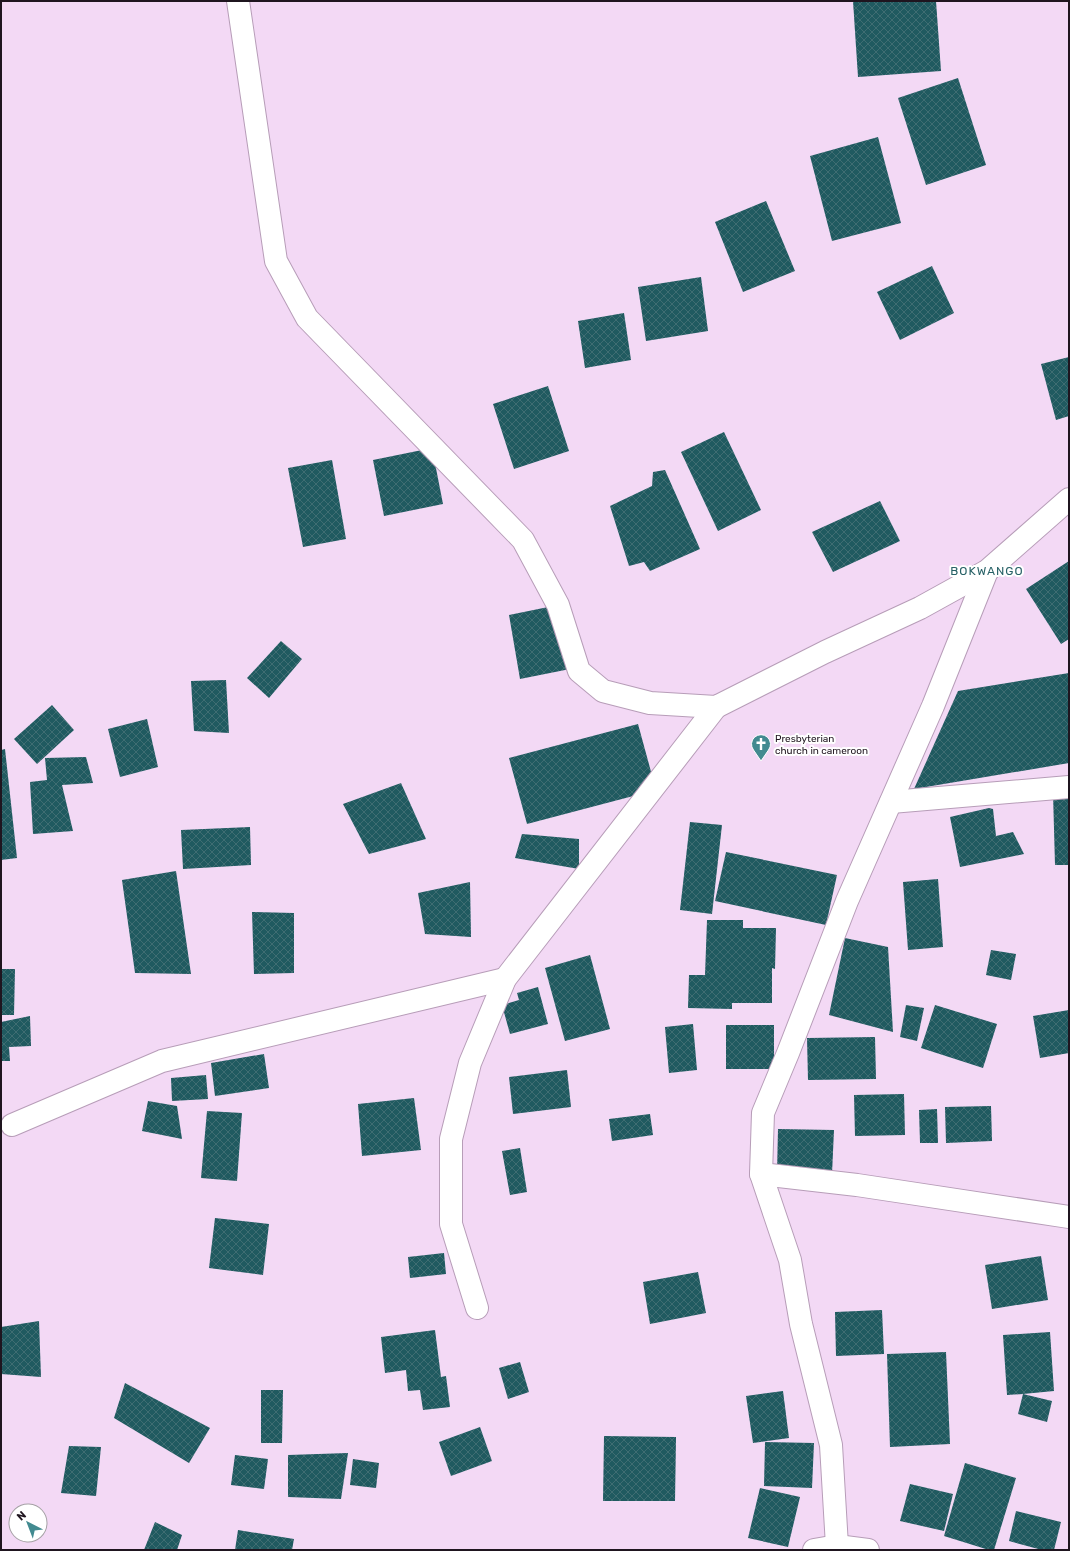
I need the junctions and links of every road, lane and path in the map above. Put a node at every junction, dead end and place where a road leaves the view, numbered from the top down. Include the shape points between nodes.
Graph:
1 (238, 1) edge
2 (1069, 499) edge
3 (988, 571) junction
4 (716, 707) junction
5 (1069, 787) edge
6 (891, 802) junction
7 (505, 979) junction
8 (12, 1125) dead end
9 (761, 1174) junction
10 (1069, 1217) edge
11 (477, 1308) dead end
12 (837, 1546) junction
13 (814, 1550) edge
14 (868, 1550) edge

1 - 4 street via 276,262 307,318 523,540 558,605 579,670 602,691 650,703
2 - 3 street
3 - 4 street via 920,608
3 - 6 street
4 - 7 street
5 - 6 street
6 - 9 street via 847,901 763,1113
7 - 8 street via 162,1061
7 - 11 street via 470,1063 451,1139 451,1224
9 - 10 street via 857,1185
9 - 12 street via 790,1260 801,1324 831,1445
12 - 13 street
12 - 14 street

